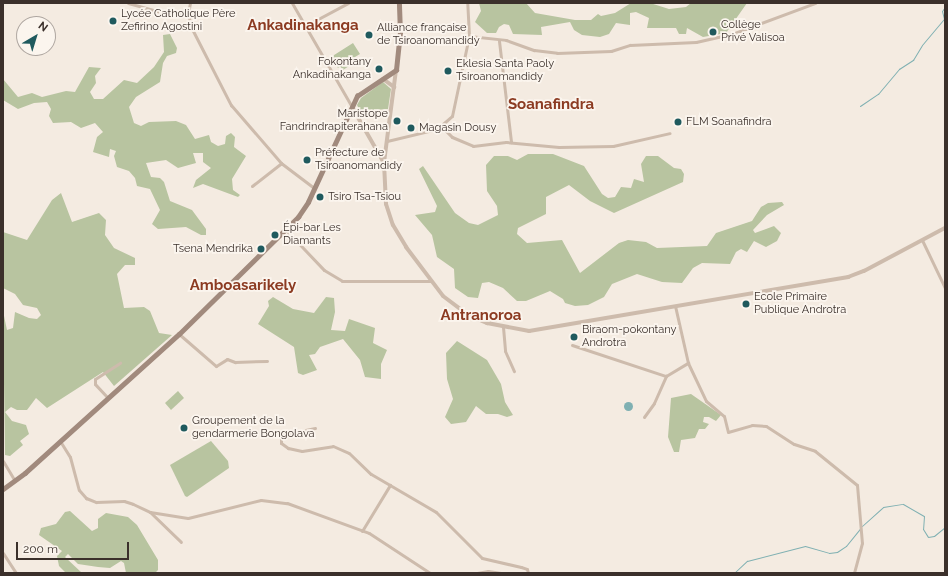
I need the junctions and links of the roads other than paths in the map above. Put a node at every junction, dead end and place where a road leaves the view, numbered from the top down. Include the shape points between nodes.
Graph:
1 (128, 3) edge
2 (190, 3) edge
3 (292, 3) edge
4 (348, 3) edge
5 (399, 3) edge
6 (467, 3) edge
7 (815, 3) edge
8 (188, 13) junction
9 (305, 26) junction
10 (469, 36) junction
11 (499, 41) dead end
12 (396, 70) junction
13 (383, 78) junction
14 (394, 87) junction
15 (352, 107) junction
16 (442, 126) junction
17 (670, 133) dead end
18 (387, 140) junction
19 (511, 142) junction
20 (281, 163) junction
21 (384, 164) junction
22 (252, 186) dead end
23 (314, 188) junction
24 (945, 228) edge
25 (286, 230) junction
26 (922, 240) junction
27 (432, 281) junction
28 (945, 288) edge
29 (675, 306) junction
30 (503, 327) junction
31 (179, 334) junction
32 (572, 345) dead end
33 (267, 361) dead end
34 (120, 363) dead end
35 (688, 363) junction
36 (514, 371) dead end
37 (666, 376) junction
38 (108, 398) junction
39 (644, 417) dead end
40 (314, 428) dead end
41 (60, 441) junction
42 (3, 461) edge
43 (14, 481) junction
44 (390, 485) junction
45 (3, 489) edge
46 (150, 512) junction
47 (362, 531) junction
48 (181, 542) dead end
49 (3, 553) edge
50 (16, 573) edge
51 (430, 573) edge
52 (477, 573) edge
53 (501, 573) edge
54 (528, 573) edge
55 (854, 573) edge

1 - 8 street via 168,14
2 - 8 street
3 - 9 street
4 - 9 street
5 - 12 main road via 400,34
6 - 10 street
7 - 10 street via 725,35 696,42 630,45 611,50 557,53 534,50 506,40
8 - 20 street via 191,27 231,105 254,135
9 - 15 street
10 - 16 street via 452,116
11 - 19 street
12 - 13 main road
12 - 14 street
13 - 14 street
13 - 15 main road via 357,96
14 - 18 street
15 - 21 street
15 - 23 main road
16 - 18 street
16 - 19 street via 452,137 473,146
17 - 19 street via 613,146 564,147
18 - 21 street
20 - 22 street
20 - 23 street
21 - 27 street via 386,204 393,225
23 - 25 main road via 308,202
24 - 26 street
25 - 27 street via 324,270 342,281
25 - 31 main road
26 - 28 street
26 - 29 street via 848,277
27 - 30 street via 443,296 468,315
29 - 30 street via 528,331
29 - 35 street
30 - 36 street via 505,351
31 - 33 street via 216,366 227,359 235,362
31 - 38 main road
32 - 37 street
34 - 38 street via 95,379 95,384
35 - 37 street
35 - 55 street via 706,401 724,416 728,432 752,425 766,426 794,444 815,451 857,485 862,544
37 - 39 street via 654,403
38 - 41 main road
40 - 44 street via 286,434 281,438 282,443 288,448 302,451 334,446 349,453 371,474
41 - 43 main road
41 - 46 street via 70,457 79,490 86,498 96,502 124,501
42 - 43 street
43 - 45 main road
44 - 47 street
44 - 54 street via 436,512 482,558 521,567 527,569
46 - 47 street via 188,518 262,500 278,501 316,512
46 - 48 street
47 - 51 street via 401,552
49 - 50 street
52 - 53 street

